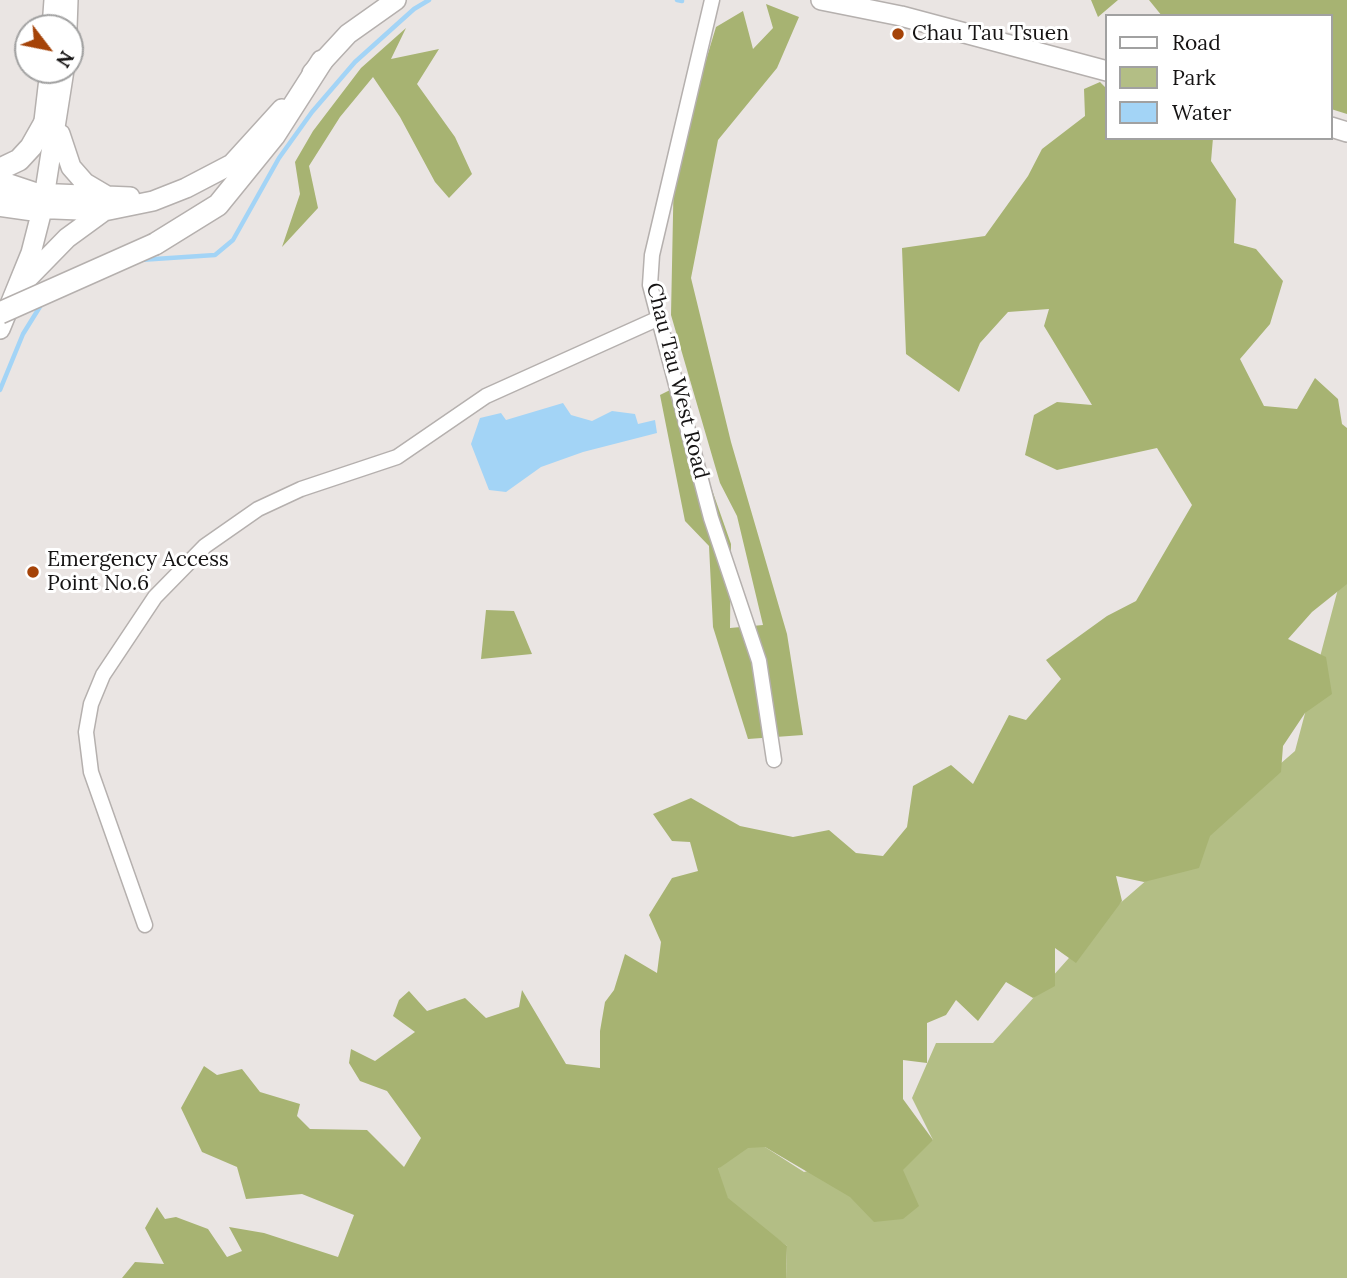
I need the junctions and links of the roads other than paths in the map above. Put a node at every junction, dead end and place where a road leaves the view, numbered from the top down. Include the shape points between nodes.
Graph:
1 (396, 0) edge
2 (712, 0) edge
3 (821, 0) edge
4 (322, 61) junction
5 (1106, 71) edge
6 (50, 84) edge
7 (61, 84) edge
8 (51, 125) junction
9 (0, 169) edge
10 (0, 181) edge
11 (38, 201) junction
12 (0, 204) edge
13 (108, 204) junction
14 (17, 294) junction
15 (0, 313) edge
16 (657, 319) junction
17 (0, 328) edge
18 (774, 760) dead end
19 (145, 925) dead end

1 - 4 street via 348,34
2 - 16 street, Chau Tau West Road via 652,255 650,285
3 - 5 street
4 - 13 street via 240,156 210,178 176,191
4 - 15 main road, bridge via 274,136 225,197 197,220 155,244
6 - 8 street
7 - 8 street
8 - 9 main road via 19,160
8 - 11 street
8 - 13 street via 71,167
10 - 11 main road
11 - 12 highway
11 - 13 street
11 - 14 street
11 - 17 street
13 - 14 street via 27,277
14 - 17 street
16 - 18 street, Chau Tau West Road via 711,518 759,661
16 - 19 street via 486,396 397,457 301,489 258,509 205,546 162,590 103,675 86,732 91,772

